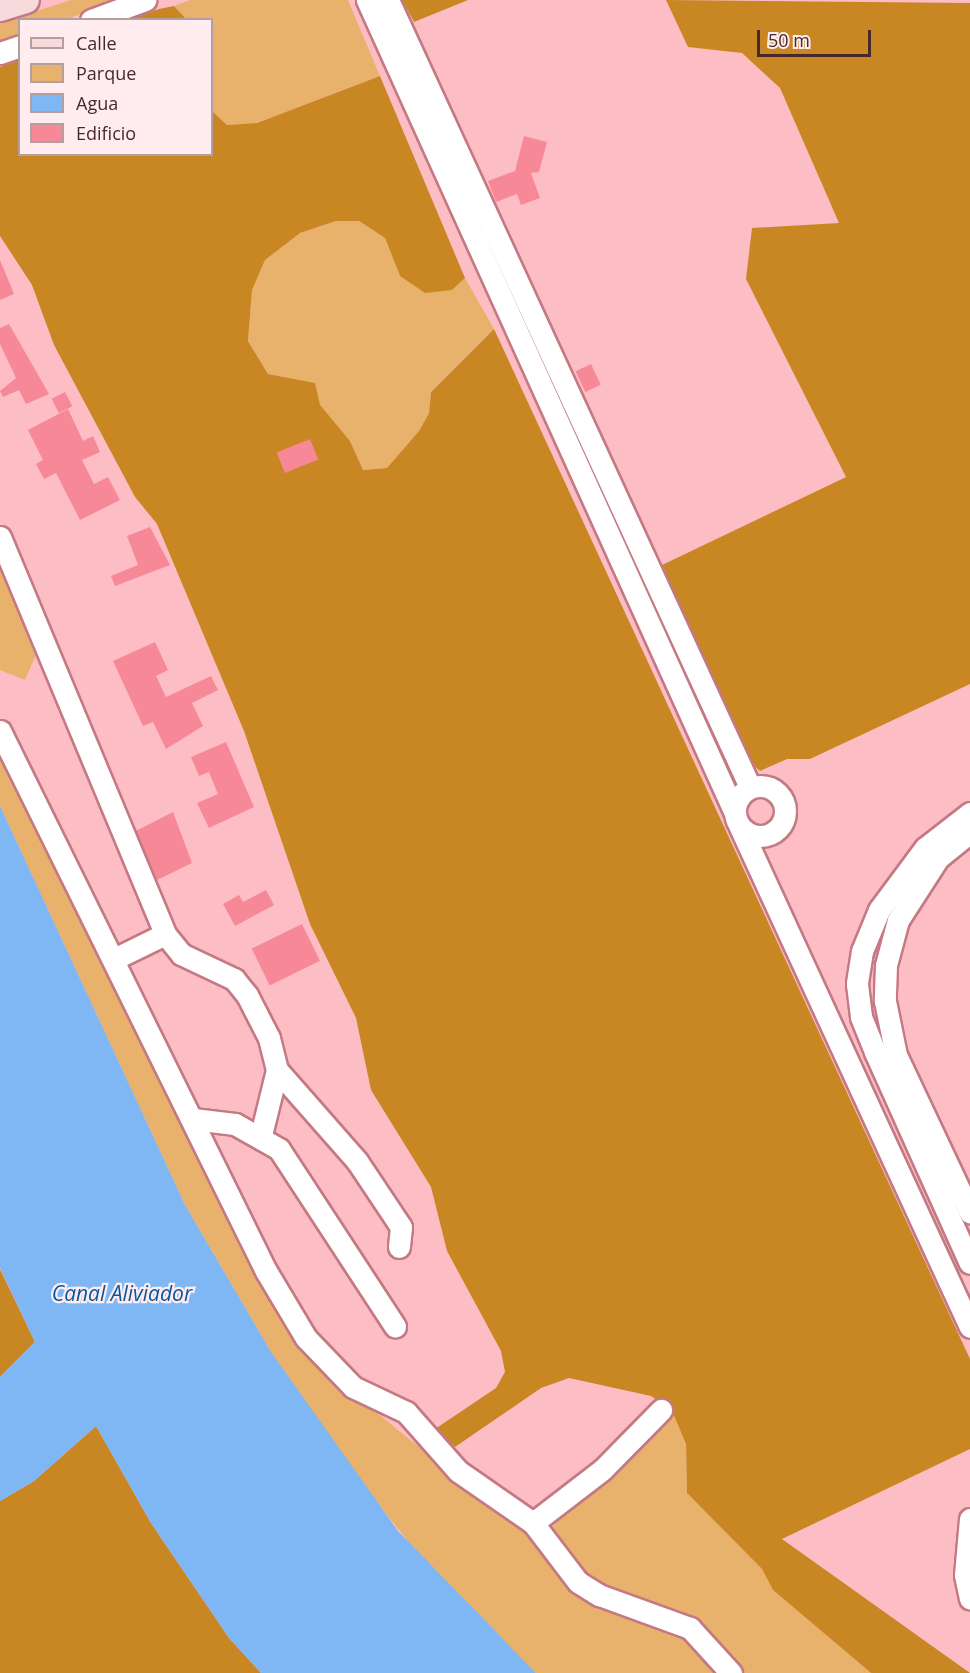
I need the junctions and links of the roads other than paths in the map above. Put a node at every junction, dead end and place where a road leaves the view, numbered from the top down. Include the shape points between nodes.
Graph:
1 (26, 0) edge
2 (145, 0) edge
3 (367, 0) edge
4 (388, 0) edge
5 (0, 8) edge
6 (97, 18) edge
7 (18, 47) edge
8 (0, 53) edge
9 (429, 112) junction
10 (578, 411) junction
11 (558, 421) junction
12 (0, 537) edge
13 (0, 731) edge
14 (750, 787) junction
15 (970, 813) edge
16 (737, 819) junction
17 (970, 832) edge
18 (872, 927) junction
19 (165, 934) junction
20 (894, 937) junction
21 (114, 959) junction
22 (857, 984) junction
23 (885, 990) junction
24 (277, 1070) junction
25 (193, 1119) junction
26 (261, 1135) junction
27 (970, 1212) edge
28 (399, 1247) dead end
29 (970, 1263) edge
30 (395, 1326) dead end
31 (970, 1327) edge
32 (661, 1410) dead end
33 (970, 1519) edge
34 (533, 1524) junction
35 (970, 1598) edge
36 (732, 1673) edge

1 - 5 main road
2 - 6 street
3 - 9 street
4 - 9 street
7 - 8 street
9 - 10 street
9 - 11 street
10 - 11 street
10 - 14 street
11 - 16 street
12 - 19 street
13 - 21 street
14 - 16 street
14 - 16 street via 777,791 786,813 779,828 764,836
15 - 18 street via 910,865
16 - 31 street
17 - 20 street via 917,885
18 - 20 street
18 - 22 street
19 - 21 street
19 - 24 street via 181,954 234,979 269,1038
20 - 23 street
21 - 25 street
22 - 23 street
22 - 29 street via 861,1017 875,1052
23 - 27 street via 896,1055
24 - 26 street
24 - 28 street via 371,1181 401,1227
25 - 26 street via 235,1124
25 - 34 street via 266,1271 306,1338 353,1387 406,1412 458,1471
26 - 30 street via 279,1149
32 - 34 street via 603,1469
33 - 35 street via 965,1575
34 - 36 street via 578,1582 599,1595 690,1628

